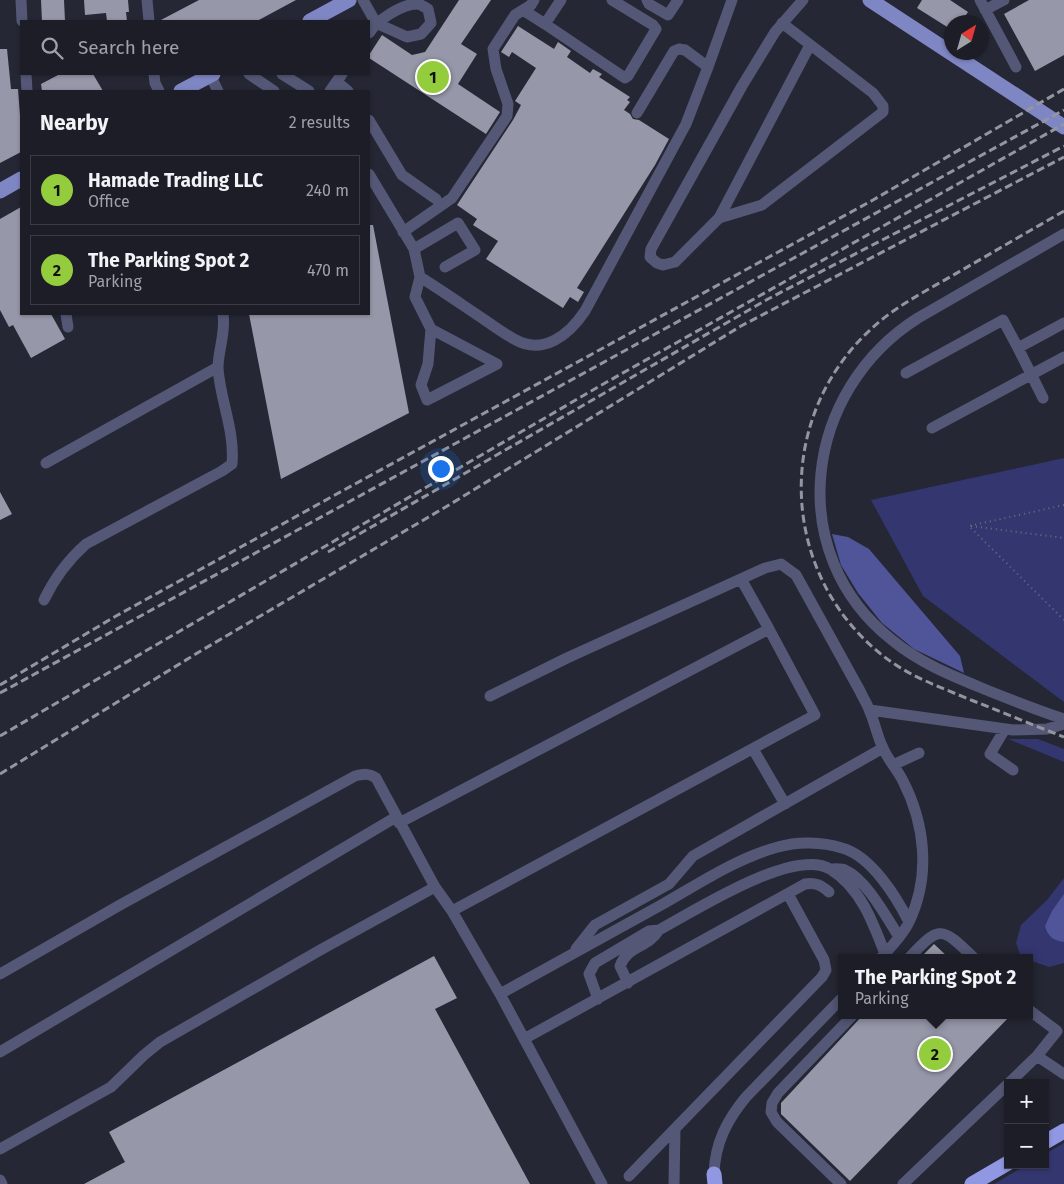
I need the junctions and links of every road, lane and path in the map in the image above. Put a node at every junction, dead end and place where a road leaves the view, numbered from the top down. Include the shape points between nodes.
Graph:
1 (20, 0) edge
2 (147, 0) edge
3 (349, 0) edge
4 (363, 0) edge
5 (534, 0) edge
6 (560, 0) edge
7 (612, 0) edge
8 (647, 0) edge
9 (678, 0) edge
10 (732, 0) edge
11 (803, 0) edge
12 (870, 0) edge
13 (1004, 0) edge
14 (982, 5) edge
15 (523, 10) junction
16 (22, 20) edge
17 (149, 20) edge
18 (312, 20) edge
19 (782, 23) junction
20 (545, 24) junction
21 (370, 31) edge
22 (810, 45) junction
23 (708, 67) junction
24 (1016, 67) dead end
25 (26, 75) edge
26 (154, 75) edge
27 (211, 75) edge
28 (250, 75) edge
29 (284, 75) edge
30 (336, 82) edge
31 (27, 90) edge
32 (158, 90) edge
33 (183, 90) edge
34 (218, 90) edge
35 (273, 90) edge
36 (306, 90) edge
37 (347, 90) edge
38 (637, 113) dead end
39 (370, 122) edge
40 (1064, 127) edge
41 (370, 176) edge
42 (20, 180) edge
43 (0, 191) edge
44 (436, 198) dead end
45 (719, 218) junction
46 (403, 232) junction
47 (1064, 234) edge
48 (414, 249) junction
49 (445, 267) dead end
50 (420, 277) junction
51 (66, 315) edge
52 (223, 315) edge
53 (1064, 323) edge
54 (68, 327) dead end
55 (431, 328) junction
56 (1018, 348) junction
57 (1064, 357) edge
58 (218, 367) junction
59 (906, 373) dead end
60 (1032, 374) junction
61 (1044, 398) dead end
62 (932, 428) dead end
63 (46, 463) dead end
64 (1064, 505) edge
65 (969, 526) junction
66 (1064, 538) edge
67 (740, 579) junction
68 (44, 600) dead end
69 (1064, 620) edge
70 (769, 629) junction
71 (490, 696) dead end
72 (870, 710) junction
73 (1064, 719) edge
74 (1064, 724) edge
75 (1005, 729) junction
76 (883, 748) junction
77 (753, 749) junction
78 (919, 753) dead end
79 (893, 765) junction
80 (1013, 770) dead end
81 (785, 804) junction
82 (398, 820) junction
83 (830, 869) junction
84 (435, 887) junction
85 (829, 892) dead end
86 (788, 894) junction
87 (452, 911) junction
88 (909, 922) junction
89 (658, 930) junction
90 (899, 937) junction
91 (882, 954) edge
92 (885, 954) edge
93 (913, 954) edge
94 (969, 954) edge
95 (571, 955) junction
96 (0, 974) edge
97 (628, 983) junction
98 (500, 994) junction
99 (598, 999) junction
100 (838, 1002) edge
101 (1033, 1013) edge
102 (849, 1019) edge
103 (524, 1039) junction
104 (0, 1052) edge
105 (1037, 1056) junction
106 (1064, 1074) edge
107 (1013, 1079) edge
108 (1004, 1088) edge
109 (675, 1129) junction
110 (1064, 1131) edge
111 (1049, 1140) edge
112 (0, 1149) edge
113 (1004, 1166) edge
114 (629, 1176) dead end
115 (0, 1180) edge
116 (714, 1181) edge
117 (2, 1184) edge
118 (602, 1184) edge
119 (674, 1184) edge
120 (841, 1184) edge
121 (903, 1184) edge
122 (972, 1184) edge

1 - 16 street
2 - 17 street
3 - 18 main road
4 - 21 street via 376,23
5 - 15 street
6 - 20 street
7 - 20 street via 656,29 625,78
8 - 9 street via 668,15
10 - 23 street
11 - 19 street
12 - 40 main road
13 - 14 street
14 - 24 street
15 - 20 street
15 - 46 street via 515,15 493,49 508,104 507,116 452,198
19 - 22 street
19 - 45 street via 742,86 650,256 663,265 675,262
22 - 45 street
22 - 45 street via 873,93 883,106 883,112 762,205
23 - 38 street via 685,50 674,52
23 - 50 street via 686,124 585,311 563,336 538,345 516,340
25 - 31 street
26 - 32 street
27 - 33 main road
27 - 34 street
28 - 35 street
29 - 36 street
30 - 37 street
39 - 44 street via 402,175
41 - 46 street
42 - 43 main road
46 - 48 street
47 - 73 street via 918,318 876,352 855,378 834,417 822,457 820,491 824,529 834,564 855,601 884,633 941,671
48 - 49 street via 458,222 475,250
48 - 50 street
50 - 55 street via 415,297
51 - 54 street
52 - 58 street
53 - 56 street
55 - 55 street via 456,342 497,364 427,400 421,385 428,364
56 - 59 street via 1004,320
56 - 60 street
57 - 60 street
58 - 63 street
58 - 68 street via 233,449 232,464 86,544 72,556
60 - 61 street
60 - 62 street
64 - 65 path
65 - 66 path
65 - 69 path
67 - 70 street
67 - 71 street
67 - 72 street via 781,564 796,575
70 - 77 street via 815,716
70 - 82 street
72 - 75 street
72 - 76 street
74 - 75 street via 1039,730
75 - 80 street via 990,754
76 - 79 street
76 - 81 street
77 - 81 street
77 - 87 street
78 - 79 street
79 - 88 street via 915,808 922,838 921,884
81 - 95 street via 693,856 670,884 595,925
82 - 84 street
82 - 96 street via 376,778 370,774 355,776
82 - 104 street
83 - 89 street via 814,864 773,872
83 - 90 street via 844,870 858,880
83 - 91 street via 858,895 875,929
84 - 87 street
84 - 112 street via 160,1042 110,1087
85 - 86 street via 812,883
86 - 97 street
86 - 109 street via 824,960 826,970
87 - 98 street
88 - 90 street
88 - 95 street via 891,889 866,863 844,848 814,842 779,846 732,865
89 - 97 street via 654,939 623,958 620,966
89 - 99 street via 649,931 595,963 590,974
90 - 92 street
93 - 94 street via 928,937 938,933 947,935
95 - 98 street
97 - 99 street
98 - 103 street
99 - 103 street
100 - 116 street via 735,1111 718,1144
101 - 105 street via 1058,1032
102 - 120 street via 778,1094 771,1112 777,1122
103 - 118 street
105 - 106 street
105 - 107 street
108 - 121 street
109 - 114 street
109 - 119 street
110 - 111 highway
113 - 122 highway
115 - 117 street

